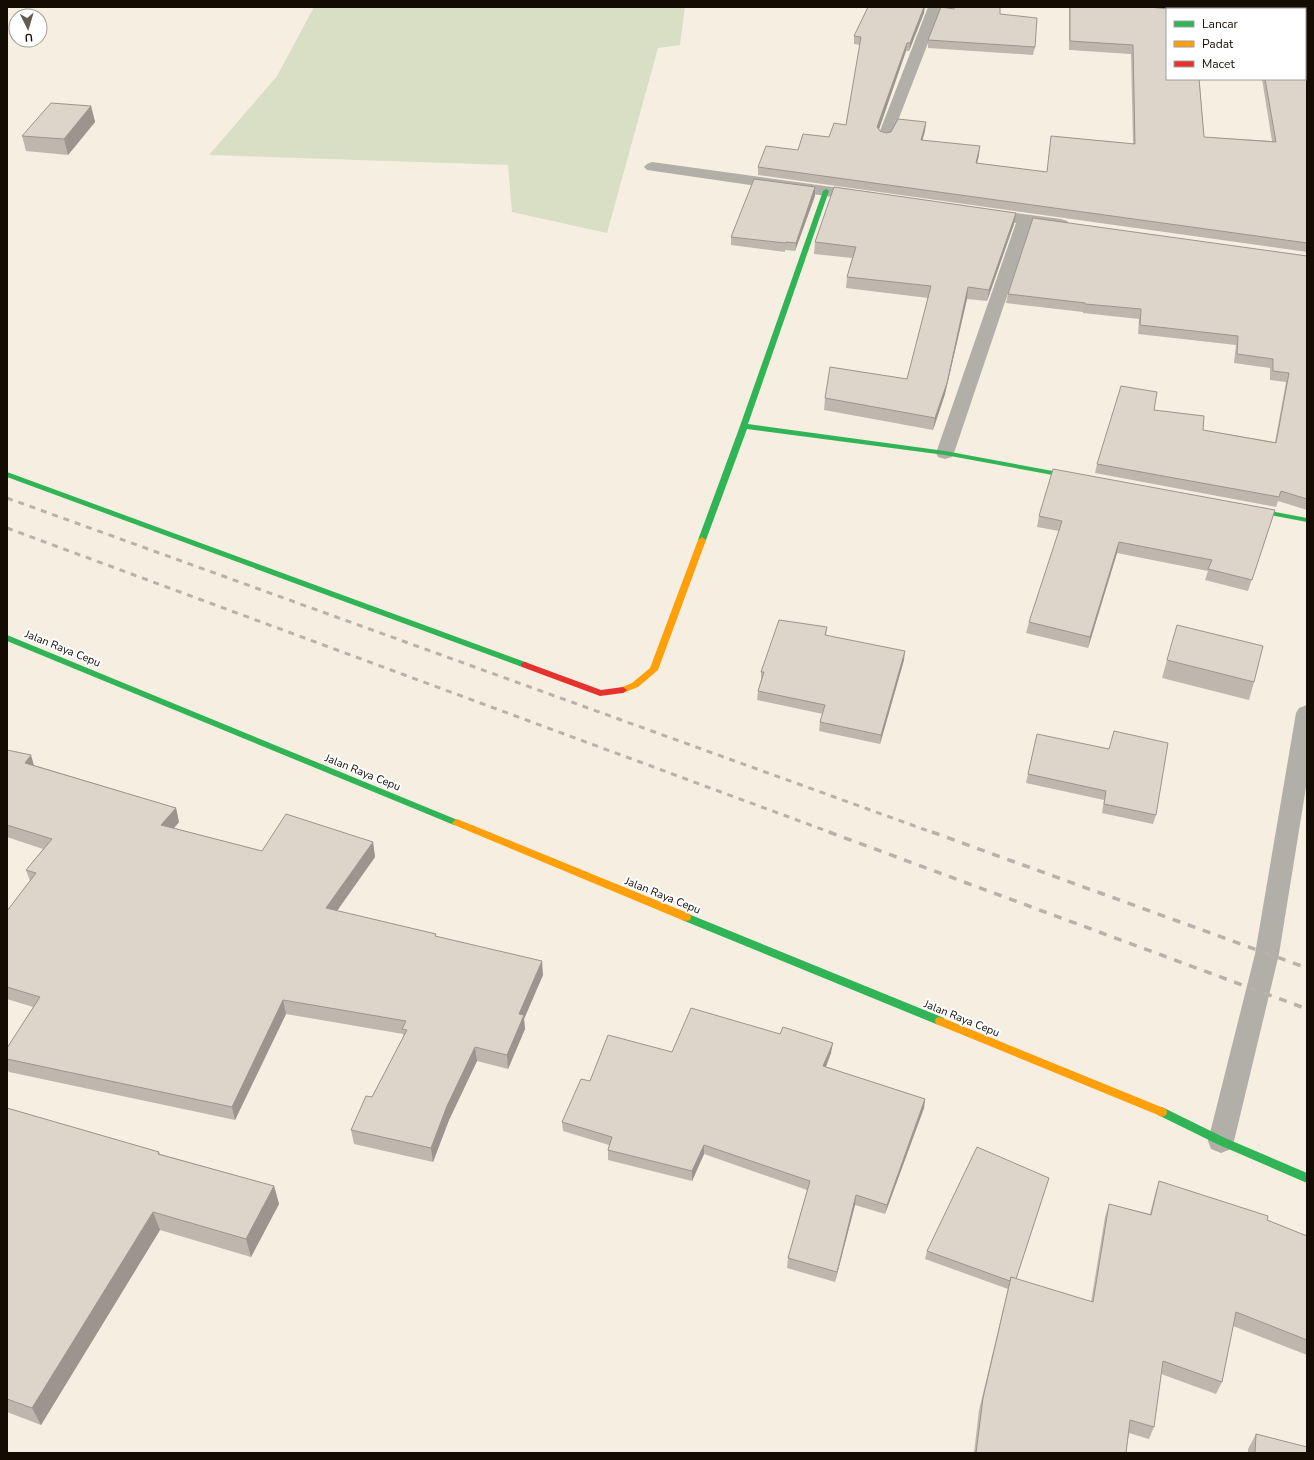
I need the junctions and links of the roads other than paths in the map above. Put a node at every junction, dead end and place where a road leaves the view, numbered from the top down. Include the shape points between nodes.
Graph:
1 (935, 7) edge
2 (885, 136) edge
3 (652, 167) dead end
4 (826, 192) junction
5 (864, 197) edge
6 (971, 212) edge
7 (1025, 219) junction
8 (1072, 226) edge
9 (744, 426) junction
10 (945, 453) junction
11 (7, 474) edge
12 (1091, 480) edge
13 (1238, 507) edge
14 (1307, 520) edge
15 (7, 638) edge
16 (1307, 713) edge
17 (1222, 1141) junction
18 (1307, 1178) edge

1 - 2 street
3 - 4 street
4 - 5 street
4 - 9 main road
6 - 7 street
7 - 8 street
7 - 10 street
9 - 10 main road
9 - 11 main road via 654,670 638,684 619,692 600,693
10 - 12 main road
13 - 14 main road
15 - 17 main road, Jalan Raya Cepu via 1163,1113
16 - 17 street via 1267,954
17 - 18 main road, Jalan Raya Cepu

